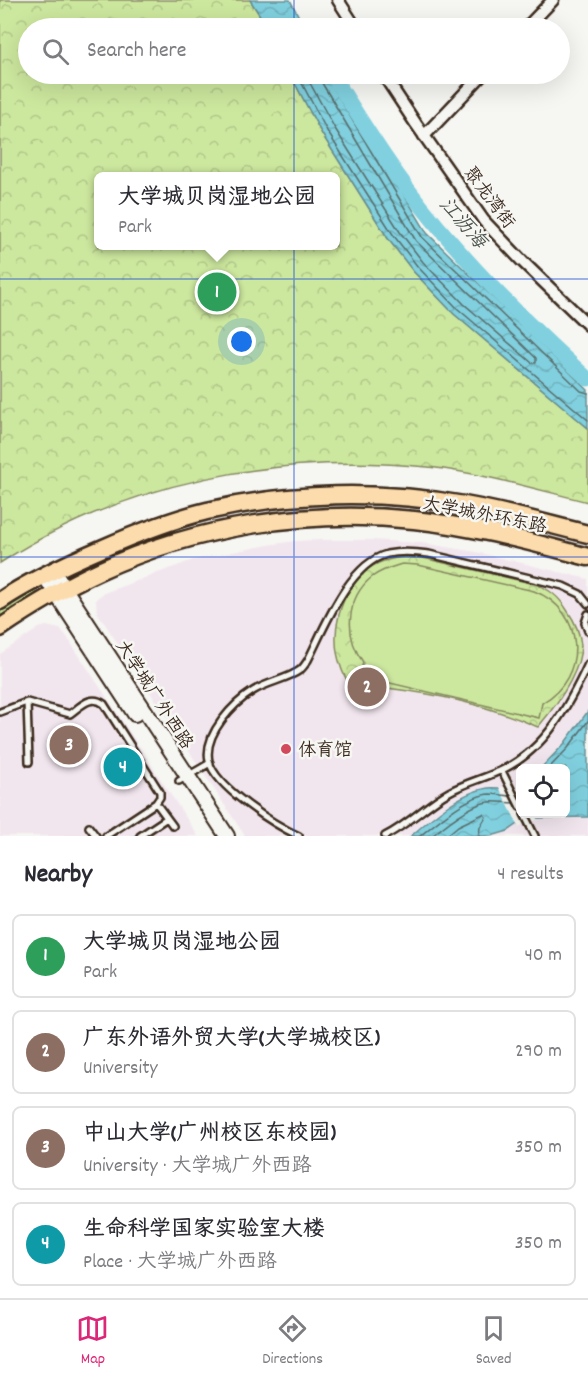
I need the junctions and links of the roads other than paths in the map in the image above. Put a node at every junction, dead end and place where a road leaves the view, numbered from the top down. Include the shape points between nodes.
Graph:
1 (338, 0) edge
2 (553, 0) edge
3 (350, 18) edge
4 (536, 18) edge
5 (390, 84) edge
6 (473, 84) edge
7 (424, 136) junction
8 (588, 325) edge
9 (588, 534) edge
10 (588, 557) edge
11 (48, 573) junction
12 (60, 591) junction
13 (0, 601) edge
14 (588, 604) edge
15 (588, 614) edge
16 (0, 628) edge
17 (588, 631) edge
18 (588, 664) edge
19 (27, 702) junction
20 (0, 712) edge
21 (29, 762) dead end
22 (210, 764) junction
23 (502, 771) junction
24 (183, 778) junction
25 (516, 799) edge
26 (156, 802) junction
27 (167, 818) junction
28 (526, 818) edge
29 (173, 826) dead end
30 (89, 827) dead end
31 (96, 836) edge
32 (106, 836) edge
33 (140, 836) edge
34 (216, 836) edge
35 (227, 836) edge
36 (299, 836) edge
37 (385, 836) edge
38 (535, 836) edge

1 - 3 street
2 - 4 street
5 - 7 street, 聚龙湾街
6 - 7 street
7 - 8 street, 聚龙湾街 via 490,228
9 - 11 main road, 大学城外环东路 via 464,505 387,496 312,496 235,505 177,520 142,531
10 - 12 main road, 大学城外环东路 via 486,531 425,521 313,518 261,523 156,548
11 - 12 main road, 大学城广外西路
11 - 13 main road, 大学城外环东路
12 - 16 main road, 大学城外环东路
12 - 24 main road, 大学城广外西路
14 - 22 lane via 580,594 563,586 429,554 386,554 367,564 348,585 302,668 257,689 229,710 212,739
15 - 17 lane
18 - 23 lane via 557,722 529,752
19 - 20 lane
19 - 21 lane
19 - 26 lane via 70,714 91,700 104,704 159,788
22 - 24 lane
22 - 36 lane via 225,786
23 - 25 lane
23 - 37 lane via 446,793
24 - 34 main road, 大学城广外西路
24 - 35 main road, 大学城广外西路
26 - 27 lane
26 - 32 lane
27 - 29 lane
27 - 33 lane
28 - 38 lane
30 - 31 lane

